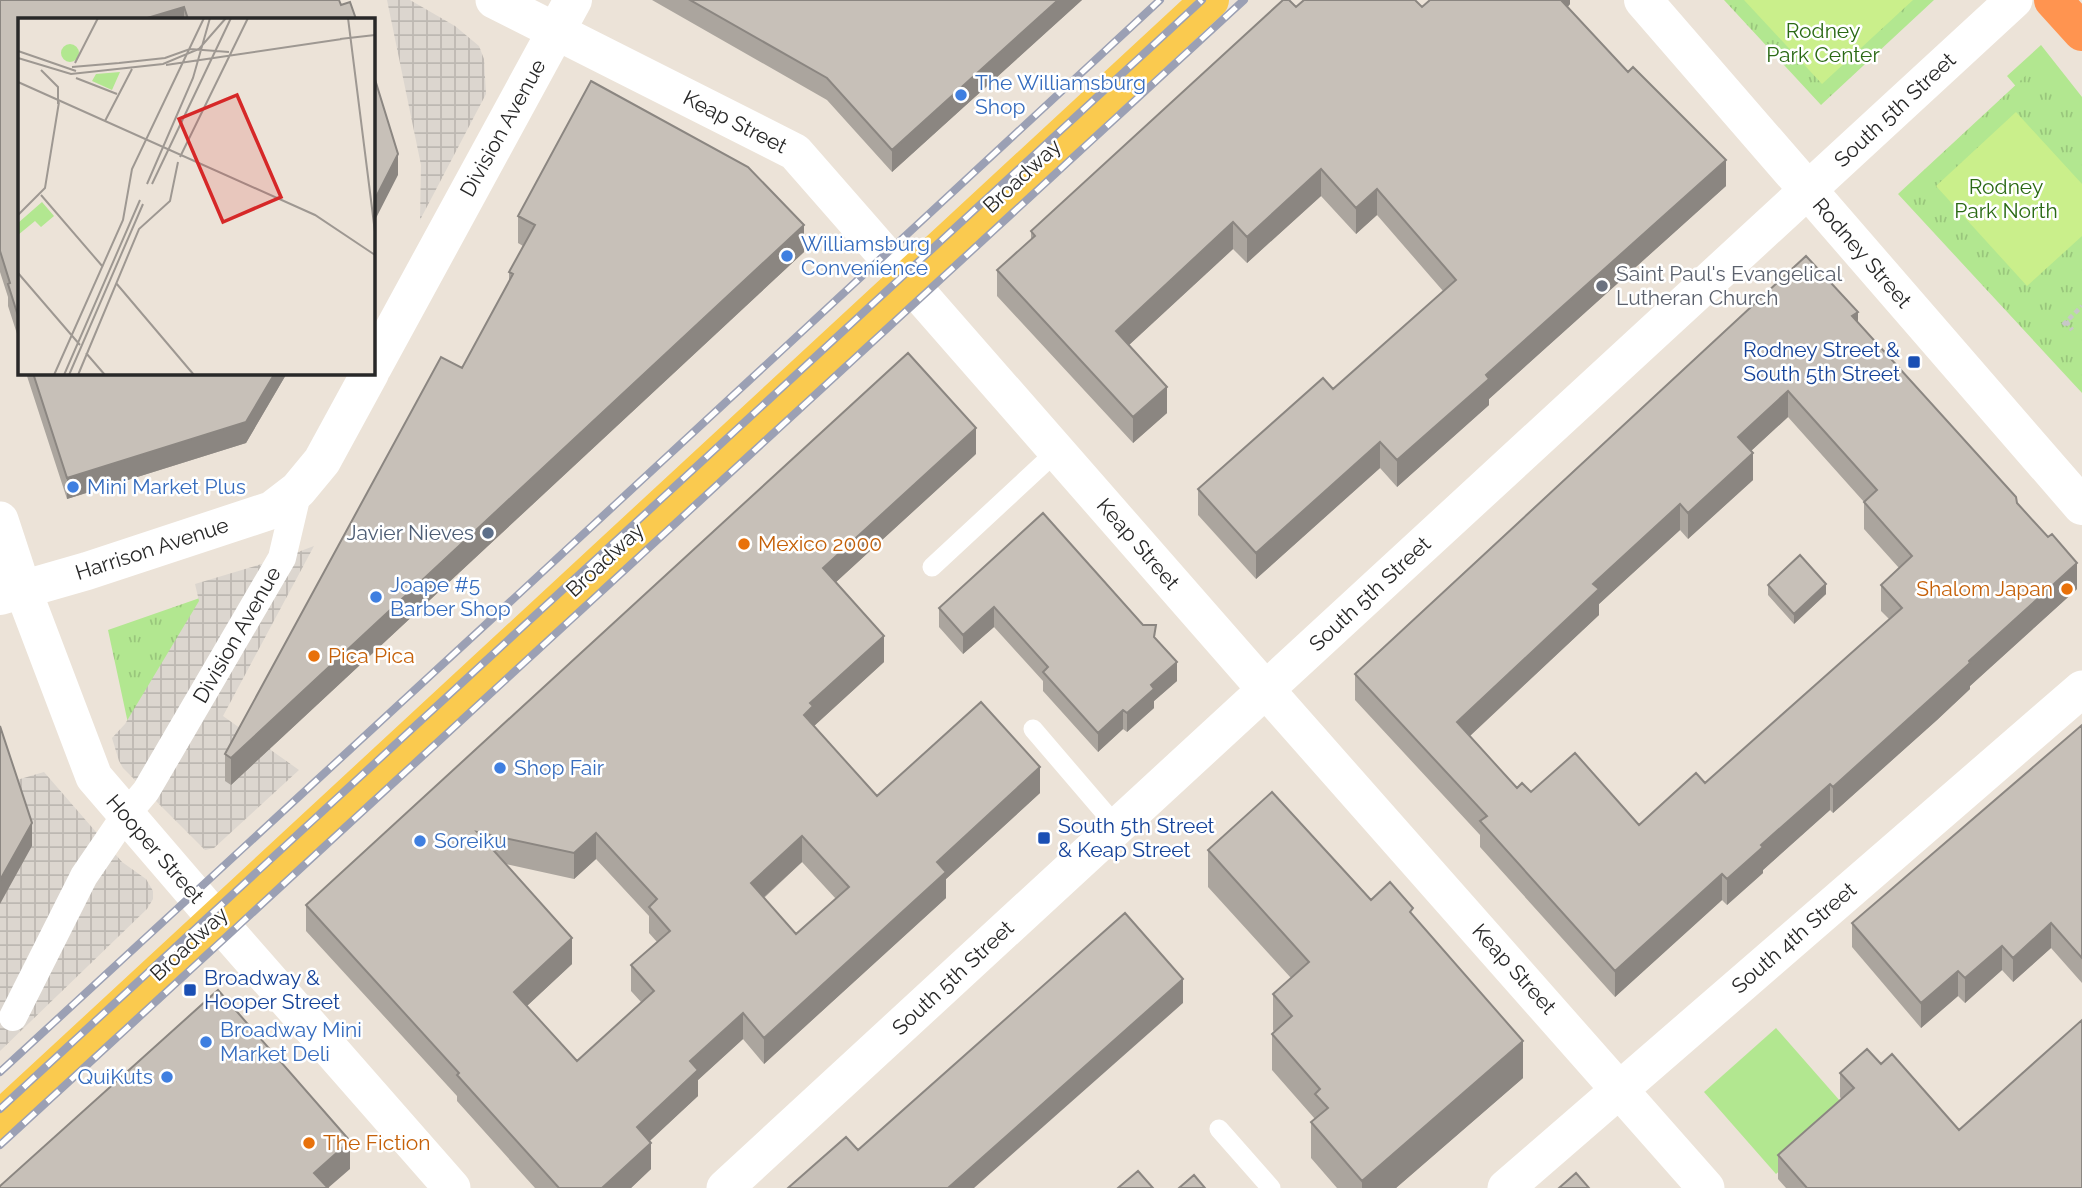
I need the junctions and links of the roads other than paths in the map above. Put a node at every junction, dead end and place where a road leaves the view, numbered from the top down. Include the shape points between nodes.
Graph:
1 (494, 0) edge
2 (1643, 0) edge
3 (2014, 0) edge
4 (2053, 0) edge
5 (1206, 2) edge
6 (565, 16) edge
7 (2082, 32) edge
8 (1808, 190) junction
9 (908, 281) junction
10 (374, 365) edge
11 (369, 374) edge
12 (1057, 451) junction
13 (298, 490) junction
14 (2082, 506) edge
15 (0, 520) edge
16 (932, 567) dead end
17 (12, 593) edge
18 (2082, 689) edge
19 (1266, 690) junction
20 (1033, 729) dead end
21 (125, 816) junction
22 (1117, 827) junction
23 (216, 919) junction
24 (13, 1017) dead end
25 (1620, 1089) junction
26 (0, 1120) edge
27 (1219, 1129) dead end
28 (452, 1188) edge
29 (725, 1188) edge
30 (1271, 1188) edge
31 (1506, 1188) edge
32 (1706, 1188) edge

1 - 6 street, Keap Street
2 - 8 street, Rodney Street
3 - 8 street, South 5th Street
4 - 7 highway
5 - 9 main road, Broadway
6 - 9 street, Keap Street via 794,152
6 - 10 street, Division Avenue
8 - 14 street, Rodney Street
8 - 19 street, South 5th Street
9 - 12 street, Keap Street
9 - 23 main road, Broadway
11 - 13 street, Division Avenue via 322,461
12 - 16 lane
12 - 19 street, Keap Street
13 - 17 street, Harrison Avenue via 272,510
13 - 21 street, Division Avenue via 282,558 146,791
15 - 17 street, Hooper Street
17 - 21 street, Hooper Street via 94,777
18 - 25 street, South 4th Street
19 - 22 street, South 5th Street
19 - 25 street, Keap Street
20 - 22 lane
21 - 23 street, Hooper Street
21 - 24 street via 85,876
22 - 29 street, South 5th Street
23 - 26 main road, Broadway
23 - 28 street, Hooper Street
25 - 31 street, South 4th Street
25 - 32 street, Keap Street
27 - 30 lane

